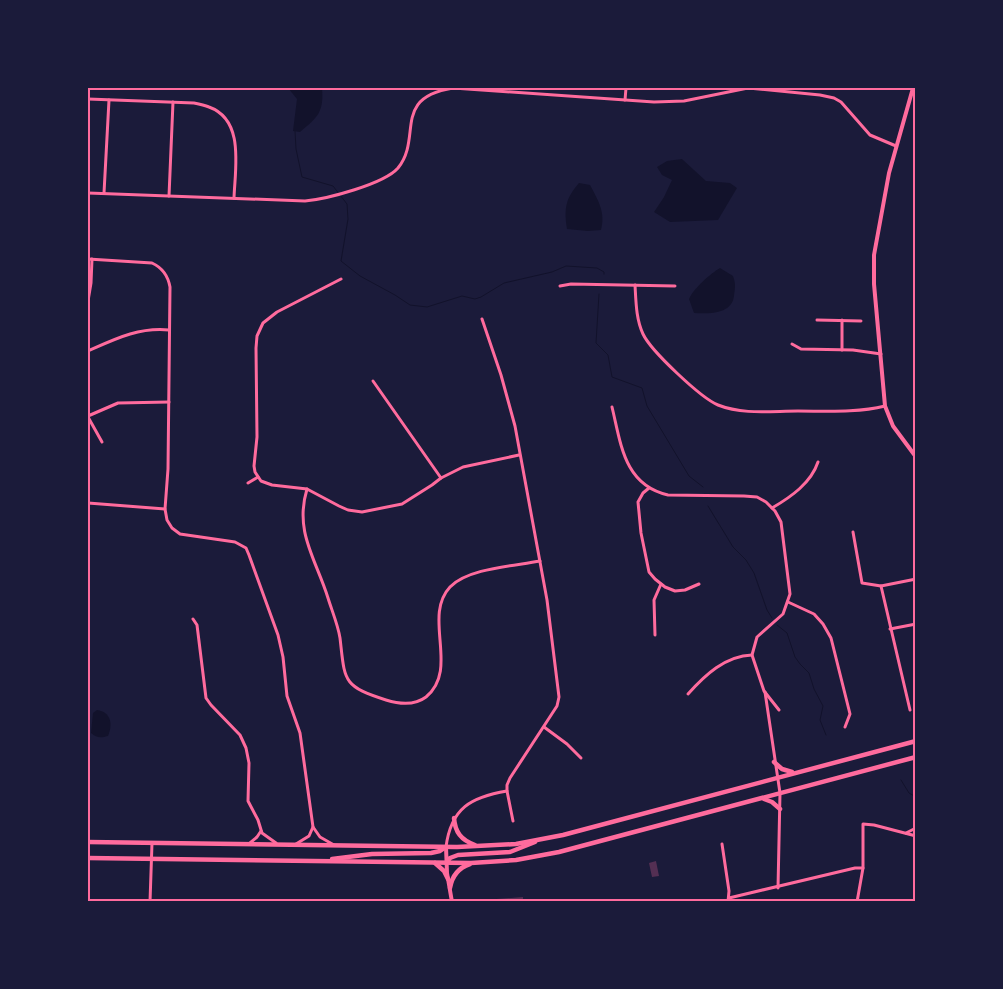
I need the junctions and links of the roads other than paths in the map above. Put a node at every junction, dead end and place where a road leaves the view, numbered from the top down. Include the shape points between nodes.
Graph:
1 (472, 88) edge
2 (626, 88) edge
3 (913, 88) edge
4 (88, 99) edge
5 (109, 100) junction
6 (625, 100) junction
7 (173, 102) junction
8 (896, 146) junction
9 (88, 193) edge
10 (104, 193) junction
11 (169, 196) junction
12 (234, 198) junction
13 (90, 259) edge
14 (341, 280) dead end
15 (635, 285) junction
16 (560, 286) dead end
17 (675, 286) dead end
18 (88, 301) edge
19 (482, 319) dead end
20 (817, 320) dead end
21 (842, 320) junction
22 (861, 321) dead end
23 (170, 330) junction
24 (792, 344) dead end
25 (842, 350) junction
26 (88, 351) edge
27 (881, 354) junction
28 (373, 382) dead end
29 (169, 402) junction
30 (885, 406) junction
31 (612, 407) dead end
32 (88, 416) edge
33 (102, 442) dead end
34 (519, 455) junction
35 (916, 457) edge
36 (818, 462) dead end
37 (258, 477) junction
38 (441, 478) junction
39 (248, 483) dead end
40 (649, 488) junction
41 (307, 489) junction
42 (88, 503) edge
43 (772, 508) junction
44 (165, 509) junction
45 (853, 532) dead end
46 (540, 561) junction
47 (916, 578) edge
48 (661, 584) junction
49 (699, 584) dead end
50 (881, 586) junction
51 (788, 602) junction
52 (193, 619) dead end
53 (916, 624) edge
54 (890, 629) junction
55 (656, 635) dead end
56 (752, 655) junction
57 (764, 691) junction
58 (688, 694) dead end
59 (779, 710) dead end
60 (910, 710) dead end
61 (544, 727) junction
62 (845, 727) dead end
63 (916, 741) edge
64 (916, 757) edge
65 (581, 758) dead end
66 (774, 762) junction
67 (799, 772) junction
68 (776, 778) junction
69 (507, 791) junction
70 (780, 793) junction
71 (760, 799) junction
72 (780, 810) junction
73 (454, 818) junction
74 (514, 821) dead end
75 (313, 827) junction
76 (916, 828) edge
77 (261, 831) junction
78 (906, 833) junction
79 (916, 836) edge
80 (538, 840) junction
81 (88, 842) edge
82 (152, 843) junction
83 (248, 844) junction
84 (277, 844) junction
85 (294, 844) junction
86 (722, 844) dead end
87 (335, 845) junction
88 (446, 847) junction
89 (481, 847) junction
90 (88, 858) edge
91 (151, 859) junction
92 (326, 861) junction
93 (434, 862) junction
94 (446, 862) junction
95 (472, 863) junction
96 (863, 868) junction
97 (448, 879) junction
98 (450, 888) junction
99 (778, 888) junction
100 (728, 900) edge
101 (150, 902) edge
102 (452, 902) edge
103 (857, 902) edge

1 - 6 street
1 - 12 street via 439,90 418,105 412,115 404,160 396,170 382,178 322,199
2 - 6 street
3 - 8 street
4 - 5 street
5 - 7 street
5 - 10 street
6 - 8 street via 684,101 748,88 820,95 841,102 870,135
7 - 11 street
7 - 12 street via 209,107 228,122 235,134
8 - 27 street via 874,255
9 - 10 street
10 - 11 street
11 - 12 street
13 - 18 street
13 - 23 street via 152,263 160,267 170,287
14 - 37 street via 268,317 260,329 256,348 257,437 254,466
15 - 16 street
15 - 17 street
15 - 30 street via 636,306 644,335 669,364 716,404 743,411 850,411
19 - 34 street via 512,413
20 - 21 street
21 - 22 street
21 - 25 street
23 - 26 street via 154,328 132,332
23 - 29 street
24 - 25 street via 801,349
25 - 27 street
27 - 30 street
28 - 38 street
29 - 32 street via 118,403
29 - 44 street
30 - 35 street via 893,426
31 - 40 street via 624,456 639,481
32 - 33 street
34 - 38 street via 463,467
34 - 46 street
36 - 43 street via 809,480
37 - 39 street
37 - 41 street via 272,485
38 - 41 street via 402,504 362,512 348,510
40 - 43 street via 668,495 757,498
40 - 48 street via 638,502 641,534 649,572
41 - 46 street via 303,508 304,530 338,630 344,672 356,689 382,698 412,703 422,700 433,690 440,676 440,610 446,592 456,582 478,572
42 - 44 street
43 - 51 street via 781,522 790,582
44 - 75 street via 169,524 180,534 235,542 246,548 278,635 287,696 300,733
45 - 50 street via 862,583
46 - 61 street via 559,697
47 - 50 street
48 - 49 street via 675,591
48 - 55 street via 654,600
50 - 54 street
51 - 56 street via 783,614 757,637
51 - 62 street via 814,614 831,638 850,714
52 - 77 street via 197,625 206,698 240,735 246,748 248,801
53 - 54 street
54 - 60 street
56 - 57 street
56 - 58 street via 730,659 702,678
57 - 59 street
57 - 66 street
61 - 65 street
61 - 69 street via 510,778
63 - 67 main road
64 - 70 main road
66 - 67 main road via 786,771
66 - 68 street
67 - 68 main road
68 - 70 street
68 - 80 main road
69 - 73 street via 475,799
69 - 74 street
70 - 71 main road
70 - 72 street
71 - 72 main road via 772,802
71 - 95 main road via 543,856
72 - 99 street
73 - 88 street
73 - 89 main road via 460,836
75 - 85 street via 307,838
75 - 87 street via 320,837
76 - 78 street
77 - 83 street
77 - 84 street
78 - 79 street
78 - 96 street via 863,824
80 - 89 main road
80 - 94 main road via 510,852 458,855
81 - 82 main road
82 - 83 main road
82 - 91 street
83 - 84 main road
84 - 85 main road
85 - 87 main road
86 - 100 street
87 - 88 main road
88 - 89 main road
88 - 92 main road via 431,853 356,855
88 - 94 street
90 - 91 main road
91 - 92 main road
91 - 101 street
92 - 93 main road
93 - 94 main road
93 - 97 main road
94 - 95 main road
94 - 97 street
95 - 98 main road via 455,873
96 - 99 street
96 - 103 street
97 - 98 street
98 - 102 street
99 - 100 street

